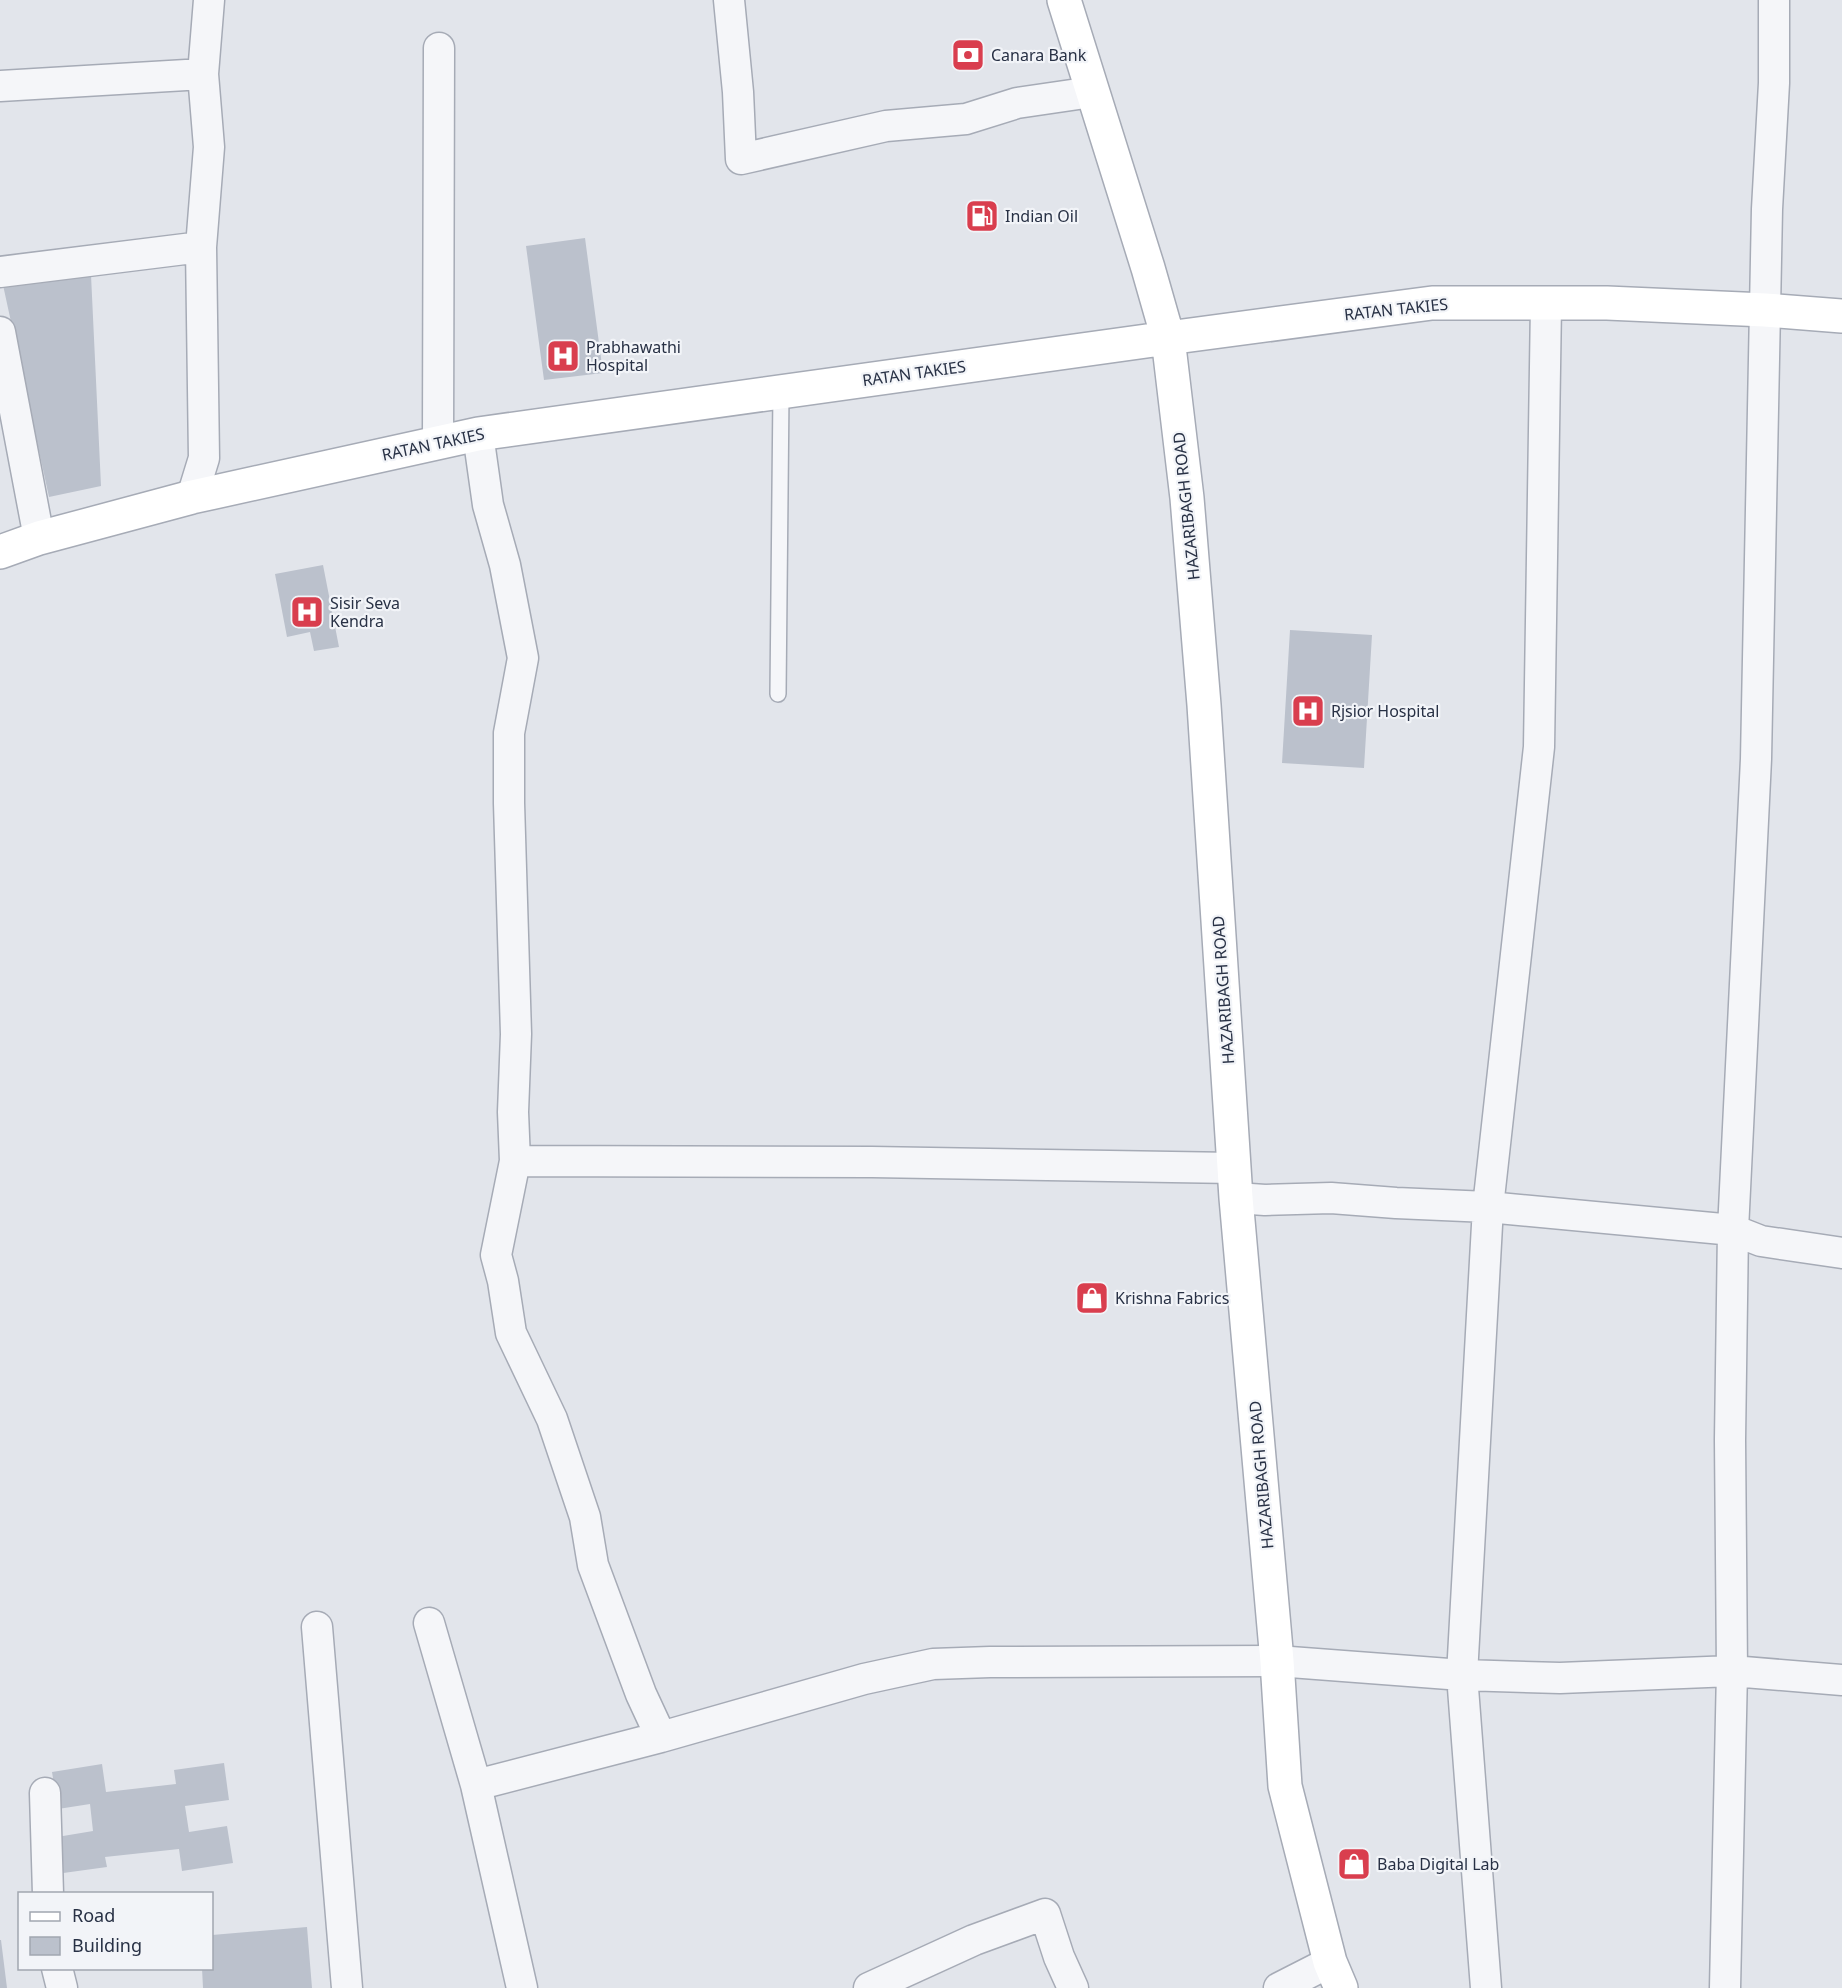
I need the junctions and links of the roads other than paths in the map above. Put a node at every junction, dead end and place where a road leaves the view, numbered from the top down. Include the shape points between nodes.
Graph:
1 (209, 0) edge
2 (729, 0) edge
3 (1064, 0) edge
4 (1774, 0) edge
5 (439, 48) dead end
6 (203, 74) junction
7 (0, 86) edge
8 (1092, 92) junction
9 (201, 247) junction
10 (0, 272) edge
11 (1546, 304) junction
12 (1765, 310) junction
13 (1842, 316) edge
14 (0, 332) edge
15 (1168, 338) junction
16 (781, 392) junction
17 (478, 434) junction
18 (438, 443) junction
19 (192, 497) junction
20 (39, 538) junction
21 (0, 552) edge
22 (778, 694) dead end
23 (515, 1161) junction
24 (1235, 1183) junction
25 (1488, 1208) junction
26 (1733, 1230) junction
27 (1842, 1253) edge
28 (429, 1623) dead end
29 (317, 1627) dead end
30 (1277, 1661) junction
31 (1732, 1671) junction
32 (1462, 1675) junction
33 (1842, 1680) edge
34 (661, 1737) junction
35 (477, 1785) junction
36 (45, 1793) dead end
37 (48, 1892) edge
38 (58, 1970) edge
39 (1336, 1975) edge
40 (62, 1988) edge
41 (347, 1988) edge
42 (522, 1988) edge
43 (869, 1988) edge
44 (1073, 1988) edge
45 (1279, 1988) edge
46 (1486, 1988) edge
47 (1725, 1988) edge

1 - 6 street
2 - 8 street via 741,159 886,126 966,119 1017,103
3 - 8 main road, HAZARIBAGH ROAD
4 - 12 street
5 - 18 street
6 - 7 street
6 - 9 street via 209,147
8 - 15 main road, HAZARIBAGH ROAD
9 - 10 street
9 - 19 street via 204,458
11 - 12 main road, RATAN TAKIES
11 - 15 main road, RATAN TAKIES via 1432,303
11 - 25 street via 1539,747
12 - 13 main road, RATAN TAKIES
12 - 26 street via 1756,759
14 - 20 street
15 - 16 main road, RATAN TAKIES
15 - 24 main road, HAZARIBAGH ROAD via 1187,498 1202,682
16 - 17 main road, RATAN TAKIES
16 - 22 lane
17 - 18 main road, RATAN TAKIES
17 - 23 street via 488,505 523,658 509,733
18 - 19 main road, RATAN TAKIES
19 - 20 main road, RATAN TAKIES
20 - 21 main road, RATAN TAKIES
23 - 24 street via 872,1162
23 - 34 street via 496,1255 511,1333 552,1419 585,1517 593,1565
24 - 25 street via 1265,1200 1331,1198
24 - 30 main road, HAZARIBAGH ROAD
25 - 26 street
25 - 32 street
26 - 27 street via 1761,1241
26 - 31 street
28 - 35 street
29 - 41 street
30 - 32 street
30 - 34 street via 933,1664 864,1679
30 - 39 main road, HAZARIBAGH ROAD via 1285,1786
31 - 32 street via 1560,1678
31 - 33 street
31 - 47 street
32 - 46 street
34 - 35 street
35 - 42 street
36 - 37 street
38 - 40 street
39 - 45 street
43 - 44 street via 974,1940 1045,1914

